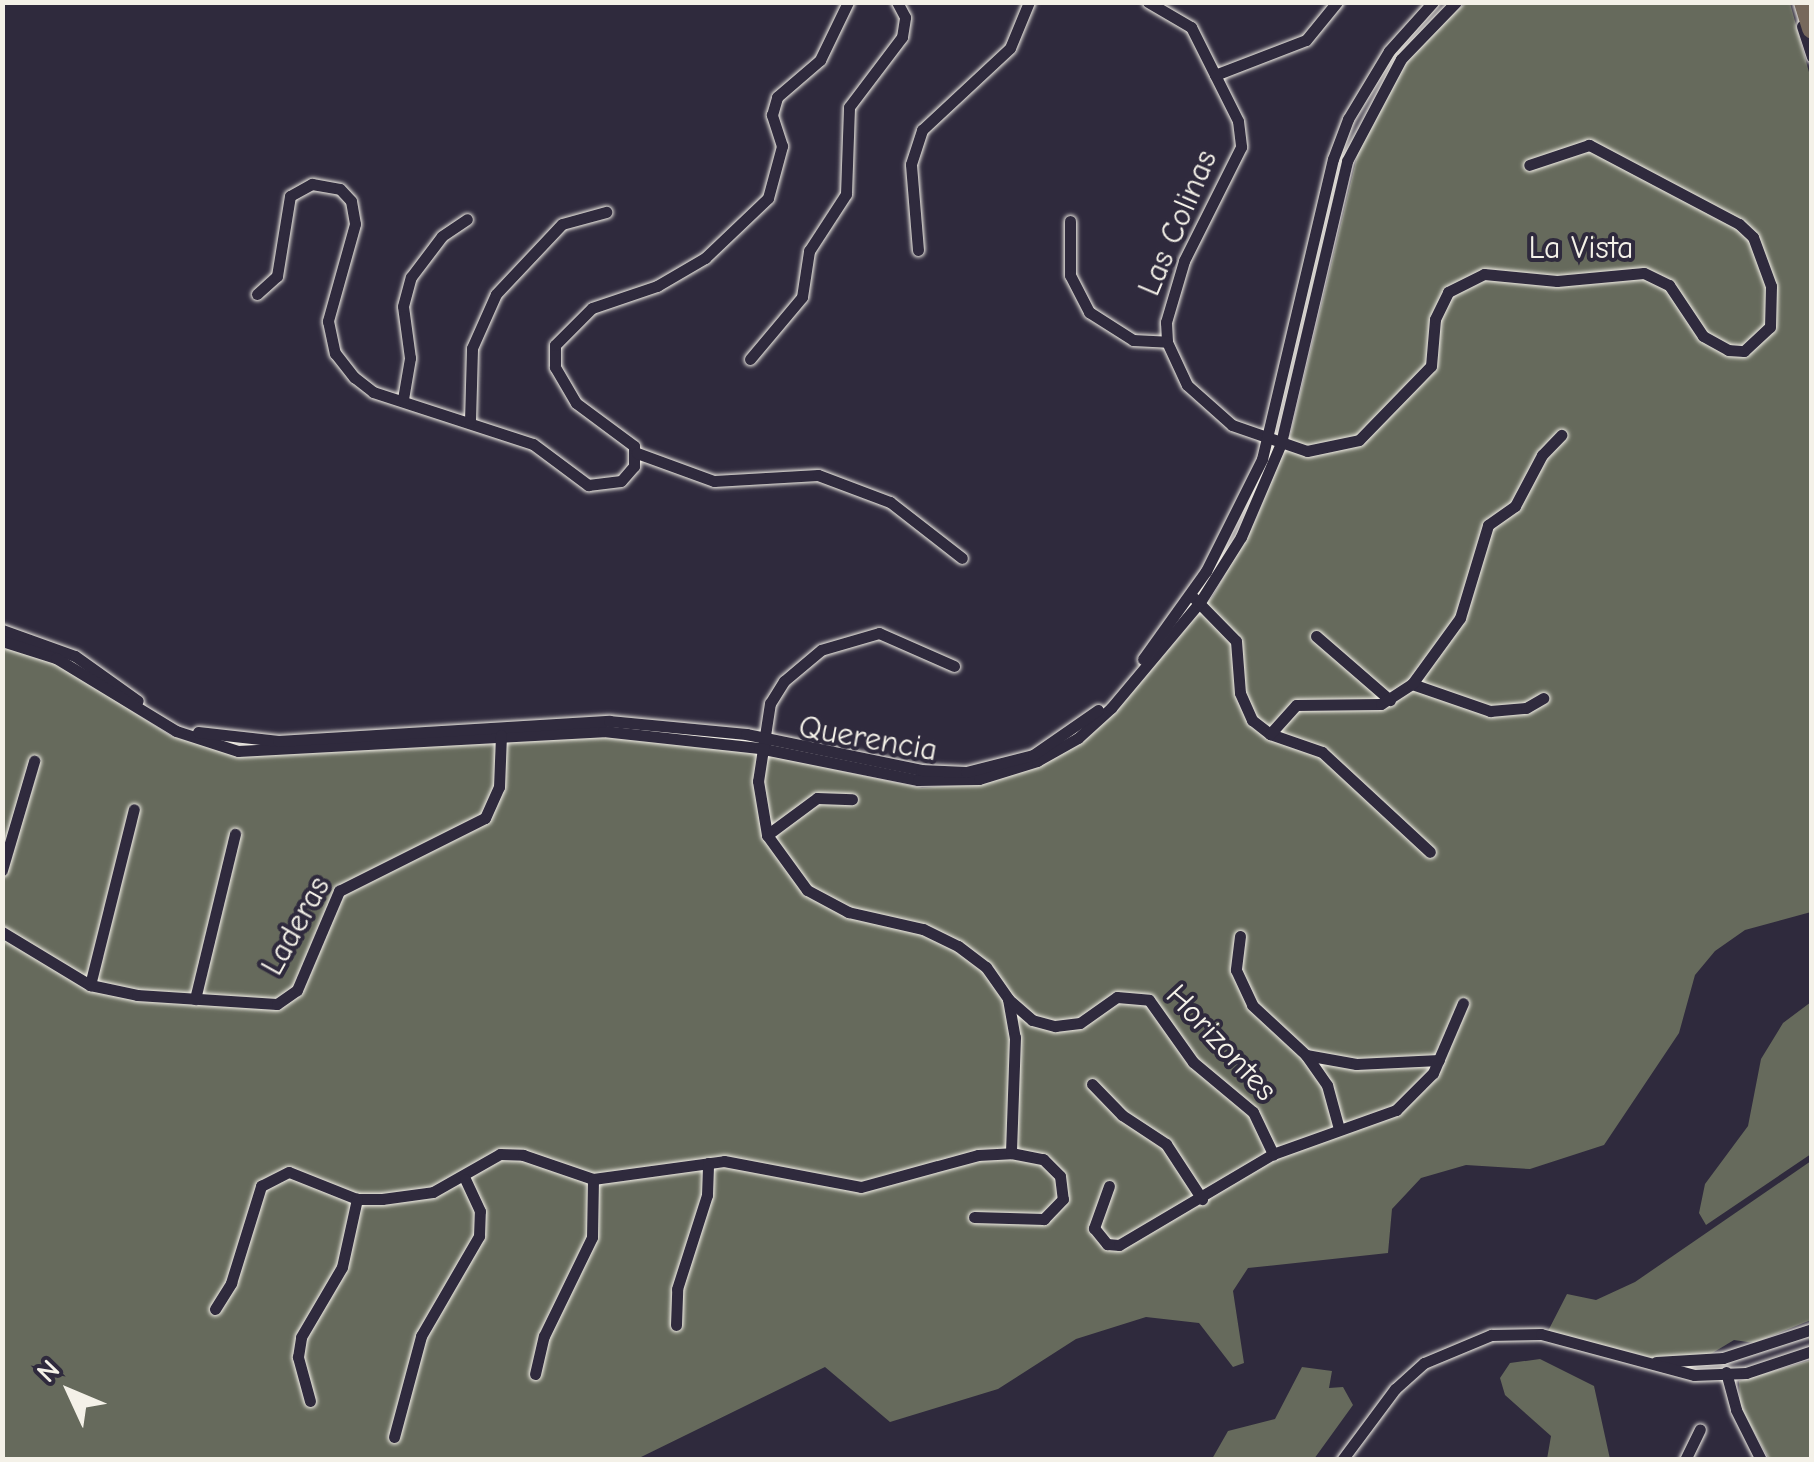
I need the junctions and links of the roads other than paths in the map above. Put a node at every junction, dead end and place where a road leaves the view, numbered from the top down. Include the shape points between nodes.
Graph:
1 (848, 2) edge
2 (897, 2) edge
3 (1029, 2) edge
4 (1148, 2) edge
5 (1337, 2) edge
6 (1434, 2) edge
7 (1456, 2) edge
8 (1796, 2) edge
9 (1804, 2) edge
10 (1812, 30) edge
11 (1812, 56) edge
12 (1215, 75) junction
13 (1529, 165) dead end
14 (606, 212) dead end
15 (467, 219) dead end
16 (1070, 221) dead end
17 (918, 250) dead end
18 (1316, 262) junction
19 (257, 294) dead end
20 (1167, 342) junction
21 (750, 359) dead end
22 (403, 399) junction
23 (470, 421) junction
24 (1561, 434) dead end
25 (1276, 440) junction
26 (637, 453) junction
27 (962, 558) dead end
28 (1195, 599) junction
29 (2, 630) edge
30 (1316, 636) dead end
31 (2, 641) edge
32 (954, 666) dead end
33 (1412, 684) junction
34 (1543, 698) dead end
35 (1390, 700) junction
36 (501, 726) junction
37 (177, 728) junction
38 (1270, 734) junction
39 (502, 740) junction
40 (759, 742) junction
41 (34, 761) dead end
42 (852, 799) dead end
43 (134, 809) dead end
44 (235, 834) dead end
45 (767, 835) junction
46 (1430, 852) dead end
47 (2, 870) edge
48 (2, 932) edge
49 (1240, 936) dead end
50 (90, 985) junction
51 (195, 999) junction
52 (1008, 999) junction
53 (1463, 1003) dead end
54 (1306, 1055) junction
55 (1439, 1060) junction
56 (1092, 1084) dead end
57 (1339, 1129) junction
58 (1011, 1153) junction
59 (1273, 1154) junction
60 (708, 1164) junction
61 (465, 1178) junction
62 (593, 1179) junction
63 (1109, 1186) dead end
64 (357, 1198) junction
65 (1202, 1199) junction
66 (974, 1217) dead end
67 (214, 1309) dead end
68 (676, 1325) dead end
69 (1812, 1329) edge
70 (1812, 1351) edge
71 (1723, 1358) junction
72 (1642, 1363) junction
73 (535, 1374) dead end
74 (1727, 1376) junction
75 (310, 1401) dead end
76 (1700, 1430) dead end
77 (394, 1437) dead end
78 (1342, 1460) edge
79 (1685, 1460) edge
80 (1762, 1460) edge

1 - 26 street via 820,60 776,97 780,174 768,198 705,258 658,286 592,308 556,345 554,367 576,403
2 - 21 street via 902,37 848,108 846,194 809,251 802,297
3 - 17 street via 1010,48 922,130 911,164
4 - 12 street, Las Colinas via 1191,28
5 - 12 street via 1306,40
6 - 18 street, Querencia via 1389,50 1348,119
7 - 18 street, Querencia via 1401,59 1376,98 1338,186
8 - 11 street
9 - 10 highway
12 - 20 street, Las Colinas via 1238,121 1241,147 1173,290
13 - 25 street, La Vista via 1590,145 1739,224 1763,260 1774,307 1770,327 1744,350 1728,350 1703,336 1669,284 1644,273 1557,280 1484,274 1448,292 1435,319 1431,366 1382,421 1335,449 1307,451
14 - 23 street via 562,224 496,294 472,348
15 - 22 street via 442,236 411,277 403,306 410,358
16 - 20 street via 1070,275 1089,312 1133,340
18 - 25 street, Querencia
19 - 22 street via 277,276 290,196 312,184 340,190 351,202 355,224 329,338 364,386
20 - 25 street, Las Colinas via 1201,403 1232,425
22 - 23 street
23 - 26 street via 533,444 588,484 621,481
24 - 33 street via 1542,454 1515,506 1488,525 1460,618
25 - 28 street, Querencia
25 - 28 street, Querencia via 1253,512
26 - 27 street via 714,481 818,475 890,502
28 - 38 street via 1236,641 1244,708
28 - 40 street, Querencia via 1104,704 1056,742 1006,764 966,772 922,770
29 - 37 street, Querencia via 75,656
30 - 35 street
31 - 37 street, Querencia via 56,658
32 - 40 street via 879,633 849,638 821,650 784,681
33 - 34 street via 1490,712 1526,708
33 - 35 street
35 - 38 street via 1296,704
36 - 37 street, Querencia via 278,740
36 - 39 street, Laderas
36 - 40 street, Querencia via 608,720
37 - 39 street, Querencia via 264,753
38 - 46 street via 1322,752
39 - 40 street, Querencia via 617,732
39 - 51 street, Laderas via 499,787 485,818 339,891 308,970 288,998 263,1007
40 - 45 street
41 - 47 street
42 - 45 street via 817,798
43 - 50 street
44 - 51 street
45 - 52 street via 807,890 848,912 923,929 958,946 986,967
48 - 50 street, Laderas
49 - 54 street via 1236,970 1252,1006
50 - 51 street, Laderas
52 - 58 street via 1016,1037
52 - 59 street, Horizontes via 1032,1020 1055,1026 1080,1022 1118,997 1149,1000 1193,1062 1253,1112
53 - 55 street
54 - 55 street via 1356,1064
54 - 57 street via 1328,1085
55 - 57 street via 1422,1089 1396,1110
56 - 65 street via 1122,1116 1166,1144
57 - 59 street
58 - 60 street via 957,1160 860,1188 772,1167
58 - 66 street via 1054,1168 1063,1185 1060,1206 1044,1219
59 - 65 street
60 - 62 street
60 - 68 street via 707,1195 678,1290
61 - 62 street via 487,1158 523,1154
61 - 64 street via 408,1198
61 - 77 street via 480,1211 479,1236 421,1336
62 - 73 street via 592,1237 544,1336
63 - 65 street via 1094,1228 1108,1244 1134,1239
64 - 67 street via 289,1172 273,1176 261,1186 231,1282
64 - 75 street via 342,1267 301,1338 298,1356
69 - 71 street
70 - 74 street
71 - 72 street
71 - 74 street
72 - 74 street
72 - 78 street via 1541,1334 1515,1331 1466,1342 1409,1376
74 - 80 street
76 - 79 street

